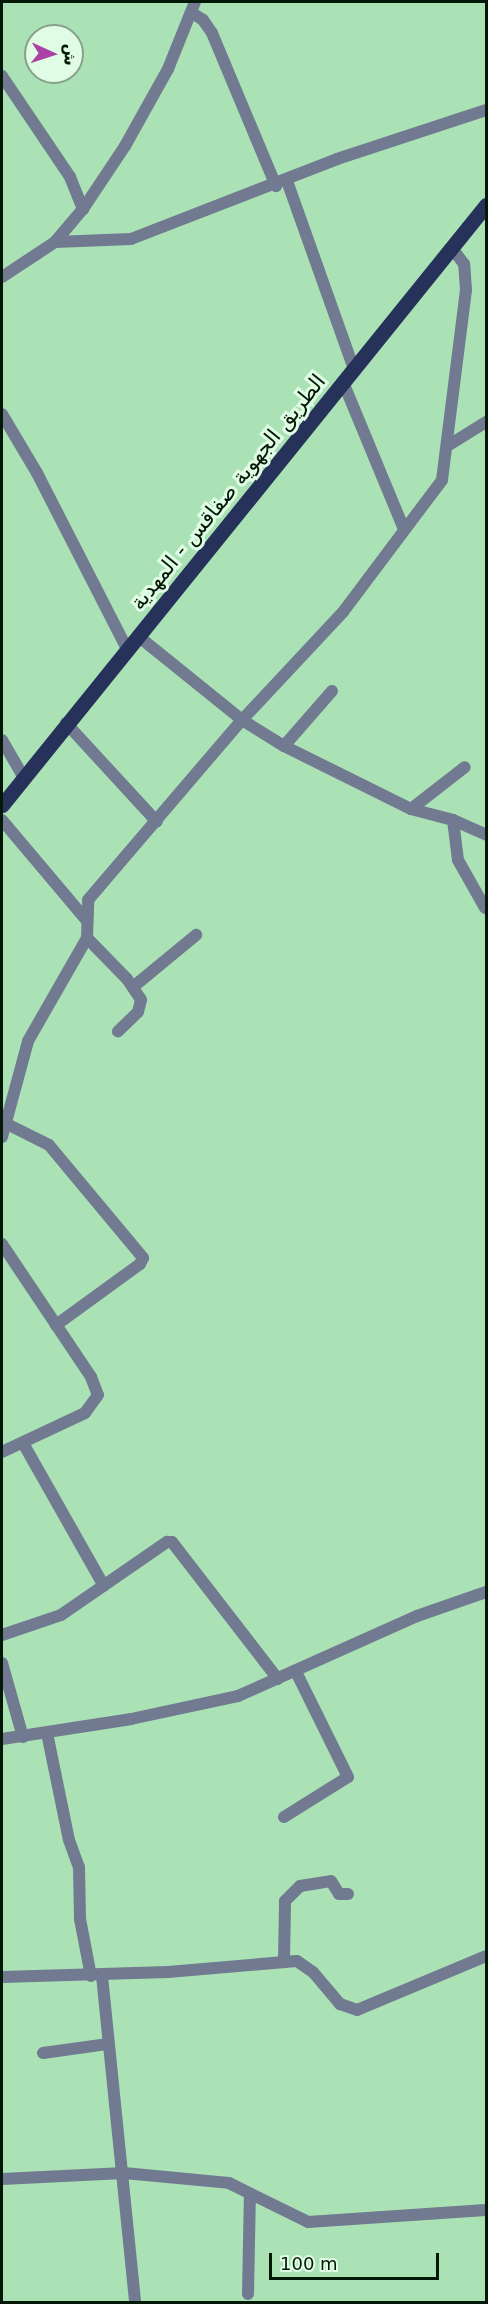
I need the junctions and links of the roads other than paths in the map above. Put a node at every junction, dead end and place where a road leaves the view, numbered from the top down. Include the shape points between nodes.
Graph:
1 (193, 7) edge
2 (2, 76) edge
3 (486, 110) edge
4 (282, 183) junction
5 (486, 205) edge
6 (83, 209) junction
7 (56, 242) junction
8 (452, 248) junction
9 (2, 277) edge
10 (354, 369) junction
11 (343, 382) junction
12 (2, 414) edge
13 (486, 422) edge
14 (5, 431) edge
15 (449, 445) junction
16 (404, 529) junction
17 (138, 636) junction
18 (126, 650) junction
19 (333, 691) dead end
20 (242, 720) junction
21 (66, 723) junction
22 (2, 740) edge
23 (284, 746) junction
24 (465, 767) dead end
25 (24, 778) junction
26 (2, 805) edge
27 (411, 809) junction
28 (2, 820) edge
29 (453, 820) junction
30 (157, 822) junction
31 (486, 835) edge
32 (485, 908) edge
33 (87, 921) junction
34 (196, 935) dead end
35 (87, 938) junction
36 (133, 987) junction
37 (118, 1031) dead end
38 (5, 1123) junction
39 (2, 1137) edge
40 (2, 1244) edge
41 (56, 1325) junction
42 (23, 1443) junction
43 (2, 1452) edge
44 (104, 1586) junction
45 (486, 1592) edge
46 (2, 1635) edge
47 (2, 1663) edge
48 (296, 1672) junction
49 (278, 1679) junction
50 (47, 1733) junction
51 (23, 1737) junction
52 (2, 1739) edge
53 (284, 1817) dead end
54 (348, 1894) dead end
55 (486, 1956) edge
56 (284, 1961) junction
57 (96, 1976) junction
58 (2, 1977) edge
59 (108, 2044) junction
60 (43, 2054) dead end
61 (124, 2173) junction
62 (2, 2179) edge
63 (250, 2194) junction
64 (486, 2210) edge
65 (249, 2294) dead end
66 (135, 2302) edge

1 - 4 street via 212,33
1 - 6 street via 168,69 125,146
2 - 6 street via 70,177
3 - 4 street via 337,159
4 - 7 street via 131,239
4 - 10 street
5 - 8 main road, الطريق الجهوية صفاقس - المهدية
6 - 7 street
7 - 9 street
8 - 10 main road, الطريق الجهوية صفاقس - المهدية
8 - 15 street via 464,264 466,290
10 - 11 main road, الطريق الجهوية صفاقس - المهدية
11 - 16 street
11 - 17 main road, الطريق الجهوية صفاقس - المهدية
12 - 14 street
13 - 15 street
14 - 18 street
15 - 16 street via 442,480
16 - 20 street via 343,612
17 - 18 main road, الطريق الجهوية صفاقس - المهدية
17 - 20 street
18 - 21 main road, الطريق الجهوية صفاقس - المهدية
19 - 23 street
20 - 23 street
20 - 30 street
21 - 25 main road, الطريق الجهوية صفاقس - المهدية
21 - 30 street
22 - 25 street
23 - 27 street
24 - 27 street
25 - 26 main road, الطريق الجهوية صفاقس - المهدية
27 - 29 street
28 - 33 street
29 - 31 street
29 - 32 street via 458,861
30 - 33 street via 88,900
33 - 35 street
34 - 36 street
35 - 36 street
35 - 38 street via 28,1041
36 - 37 street via 141,1008
38 - 39 street
38 - 41 street via 49,1145 143,1258
40 - 41 street
41 - 42 street via 95,1384 97,1400 85,1413
42 - 43 street
42 - 44 street
44 - 46 street via 61,1615
44 - 49 street via 172,1542
45 - 48 street via 417,1616
47 - 51 street
48 - 49 street
48 - 53 street via 348,1777
49 - 50 street via 210,1703
50 - 51 street
50 - 57 street via 69,1840 79,1867 80,1919
51 - 52 street
54 - 56 street via 339,1894 331,1881 300,1886 285,1901
55 - 56 street via 357,2010 340,2004 305,1965
56 - 57 street
57 - 58 street
57 - 59 street
59 - 60 street
59 - 61 street
61 - 62 street
61 - 63 street via 229,2183
61 - 66 street
63 - 64 street via 308,2222
63 - 65 street

